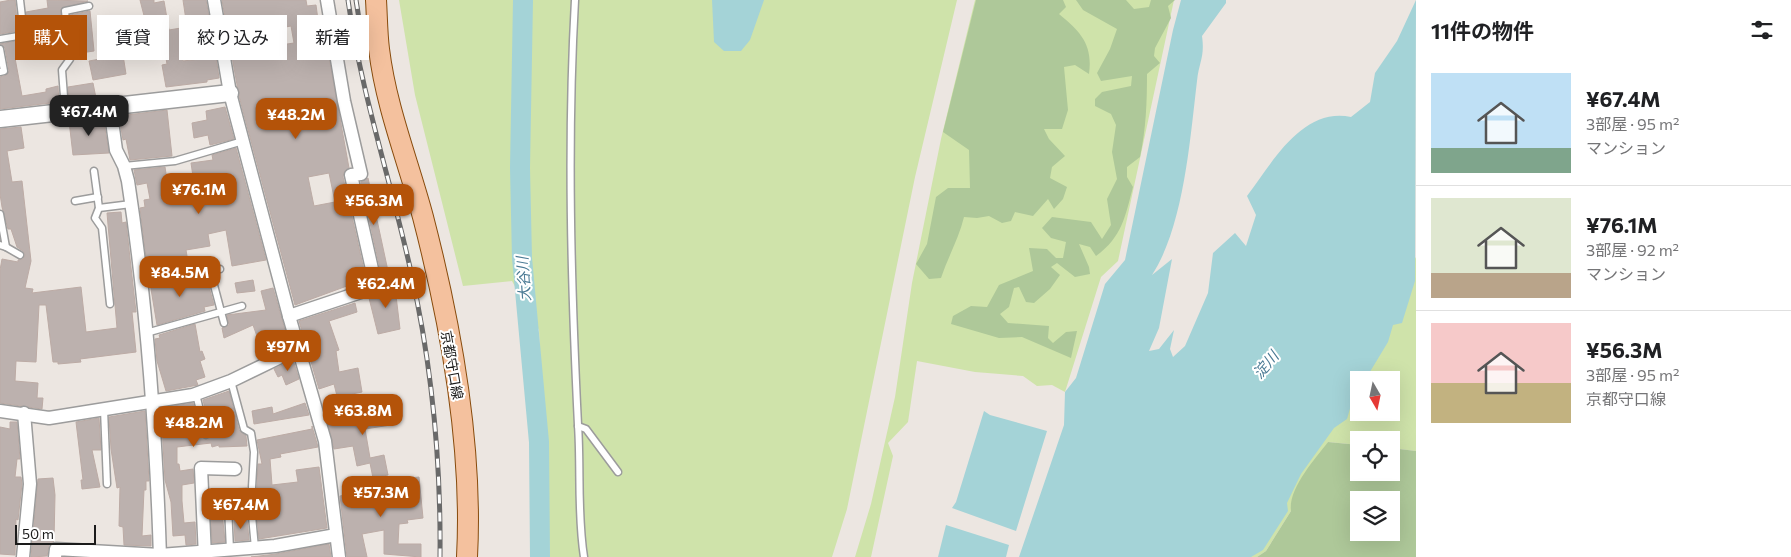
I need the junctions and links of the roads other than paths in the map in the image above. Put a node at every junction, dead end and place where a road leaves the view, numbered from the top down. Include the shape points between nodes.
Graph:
1 (20, 0) edge
2 (214, 0) edge
3 (327, 0) edge
4 (376, 0) edge
5 (575, 0) edge
6 (89, 6) dead end
7 (0, 39) edge
8 (0, 49) edge
9 (0, 72) edge
10 (230, 93) junction
11 (110, 107) junction
12 (65, 111) junction
13 (0, 119) edge
14 (243, 141) junction
15 (124, 166) junction
16 (94, 172) dead end
17 (98, 197) junction
18 (75, 201) dead end
19 (131, 204) junction
20 (99, 208) junction
21 (0, 214) edge
22 (3, 246) edge
23 (20, 255) dead end
24 (220, 269) dead end
25 (210, 270) junction
26 (140, 279) junction
27 (110, 304) dead end
28 (242, 306) dead end
29 (222, 311) junction
30 (289, 316) junction
31 (224, 323) dead end
32 (146, 333) junction
33 (299, 348) junction
34 (231, 381) junction
35 (196, 394) junction
36 (153, 401) junction
37 (104, 409) junction
38 (0, 411) edge
39 (24, 413) junction
40 (578, 426) junction
41 (206, 435) dead end
42 (228, 472) dead end
43 (618, 472) dead end
44 (107, 484) dead end
45 (251, 505) junction
46 (336, 535) junction
47 (230, 550) junction
48 (247, 551) edge
49 (277, 552) edge
50 (205, 554) edge
51 (113, 555) edge
52 (160, 556) edge
53 (23, 557) edge
54 (56, 557) edge
55 (339, 557) edge
56 (466, 557) edge
57 (584, 557) edge

1 - 7 lane via 24,35
2 - 10 street
3 - 30 street via 344,101 361,174 351,175 376,287
4 - 56 main road, 京都守口線 via 383,68 404,156 423,217 453,362 465,442
5 - 40 lane via 570,127
6 - 12 lane via 65,11 70,60 62,70
8 - 9 lane via 4,71
10 - 11 street
10 - 14 street
11 - 12 street
11 - 15 street via 116,150
12 - 13 street
14 - 15 lane via 175,161
14 - 30 street
15 - 19 street
16 - 17 lane
17 - 18 lane
17 - 20 lane
19 - 20 lane
19 - 26 street
20 - 27 lane via 95,218 102,228
21 - 22 lane
22 - 23 lane
24 - 25 lane
25 - 26 lane
25 - 29 lane
26 - 32 street
28 - 29 lane
29 - 31 lane
29 - 32 lane
30 - 33 street
32 - 36 street
33 - 34 street
33 - 46 street via 325,441
34 - 35 street
34 - 45 lane via 244,429 251,433 254,452
35 - 36 street
35 - 41 lane
36 - 37 street
36 - 52 street
37 - 39 street via 49,418
37 - 44 lane
38 - 39 street
39 - 53 street via 30,484
40 - 43 lane via 586,429
40 - 57 lane via 578,481
42 - 50 street via 201,468
45 - 47 lane via 228,506
45 - 48 lane
46 - 49 street
46 - 55 street
47 - 48 street
47 - 50 street
48 - 49 street
50 - 52 street
51 - 52 street
51 - 54 street via 56,549

